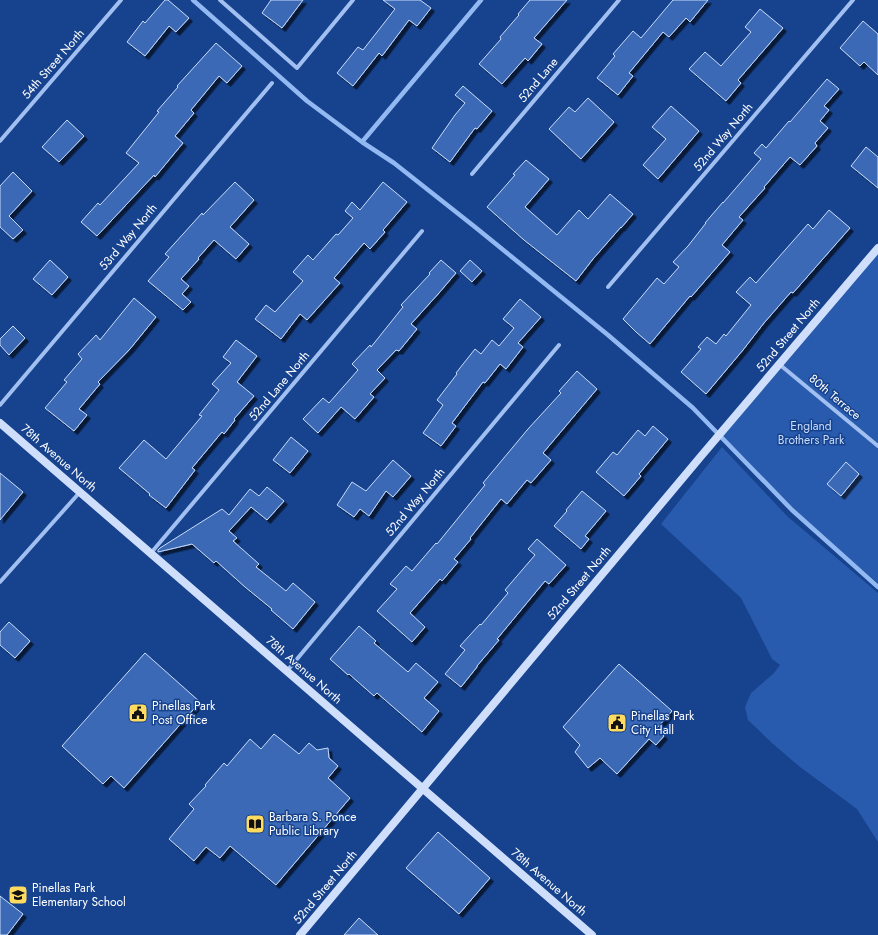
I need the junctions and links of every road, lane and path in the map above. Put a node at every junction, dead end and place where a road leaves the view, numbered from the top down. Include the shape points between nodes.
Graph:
1 (121, 0) edge
2 (220, 0) edge
3 (353, 0) edge
4 (619, 0) edge
5 (853, 0) edge
6 (272, 83) dead end
7 (0, 141) edge
8 (472, 174) dead end
9 (422, 231) dead end
10 (878, 248) edge
11 (608, 287) dead end
12 (559, 345) dead end
13 (779, 364) junction
14 (0, 404) edge
15 (0, 423) edge
16 (878, 446) edge
17 (80, 492) junction
18 (151, 553) junction
19 (0, 582) edge
20 (287, 671) junction
21 (423, 788) junction
22 (300, 935) edge
23 (592, 935) edge

1 - 7 street, 54th Street North
2 - 3 street via 297,68
4 - 8 street, 52nd Lane
5 - 11 street, 52nd Way North
6 - 14 street, 53rd Way North
9 - 18 street, 52nd Lane North
10 - 13 street, 52nd Street North
12 - 20 street, 52nd Way North
13 - 16 street, 80th Terrace
13 - 21 street, 52nd Street North
15 - 17 street, 78th Avenue North
17 - 18 street, 78th Avenue North
17 - 19 street
18 - 20 street, 78th Avenue North
20 - 21 street, 78th Avenue North
21 - 22 street, 52nd Street North
21 - 23 street, 78th Avenue North

